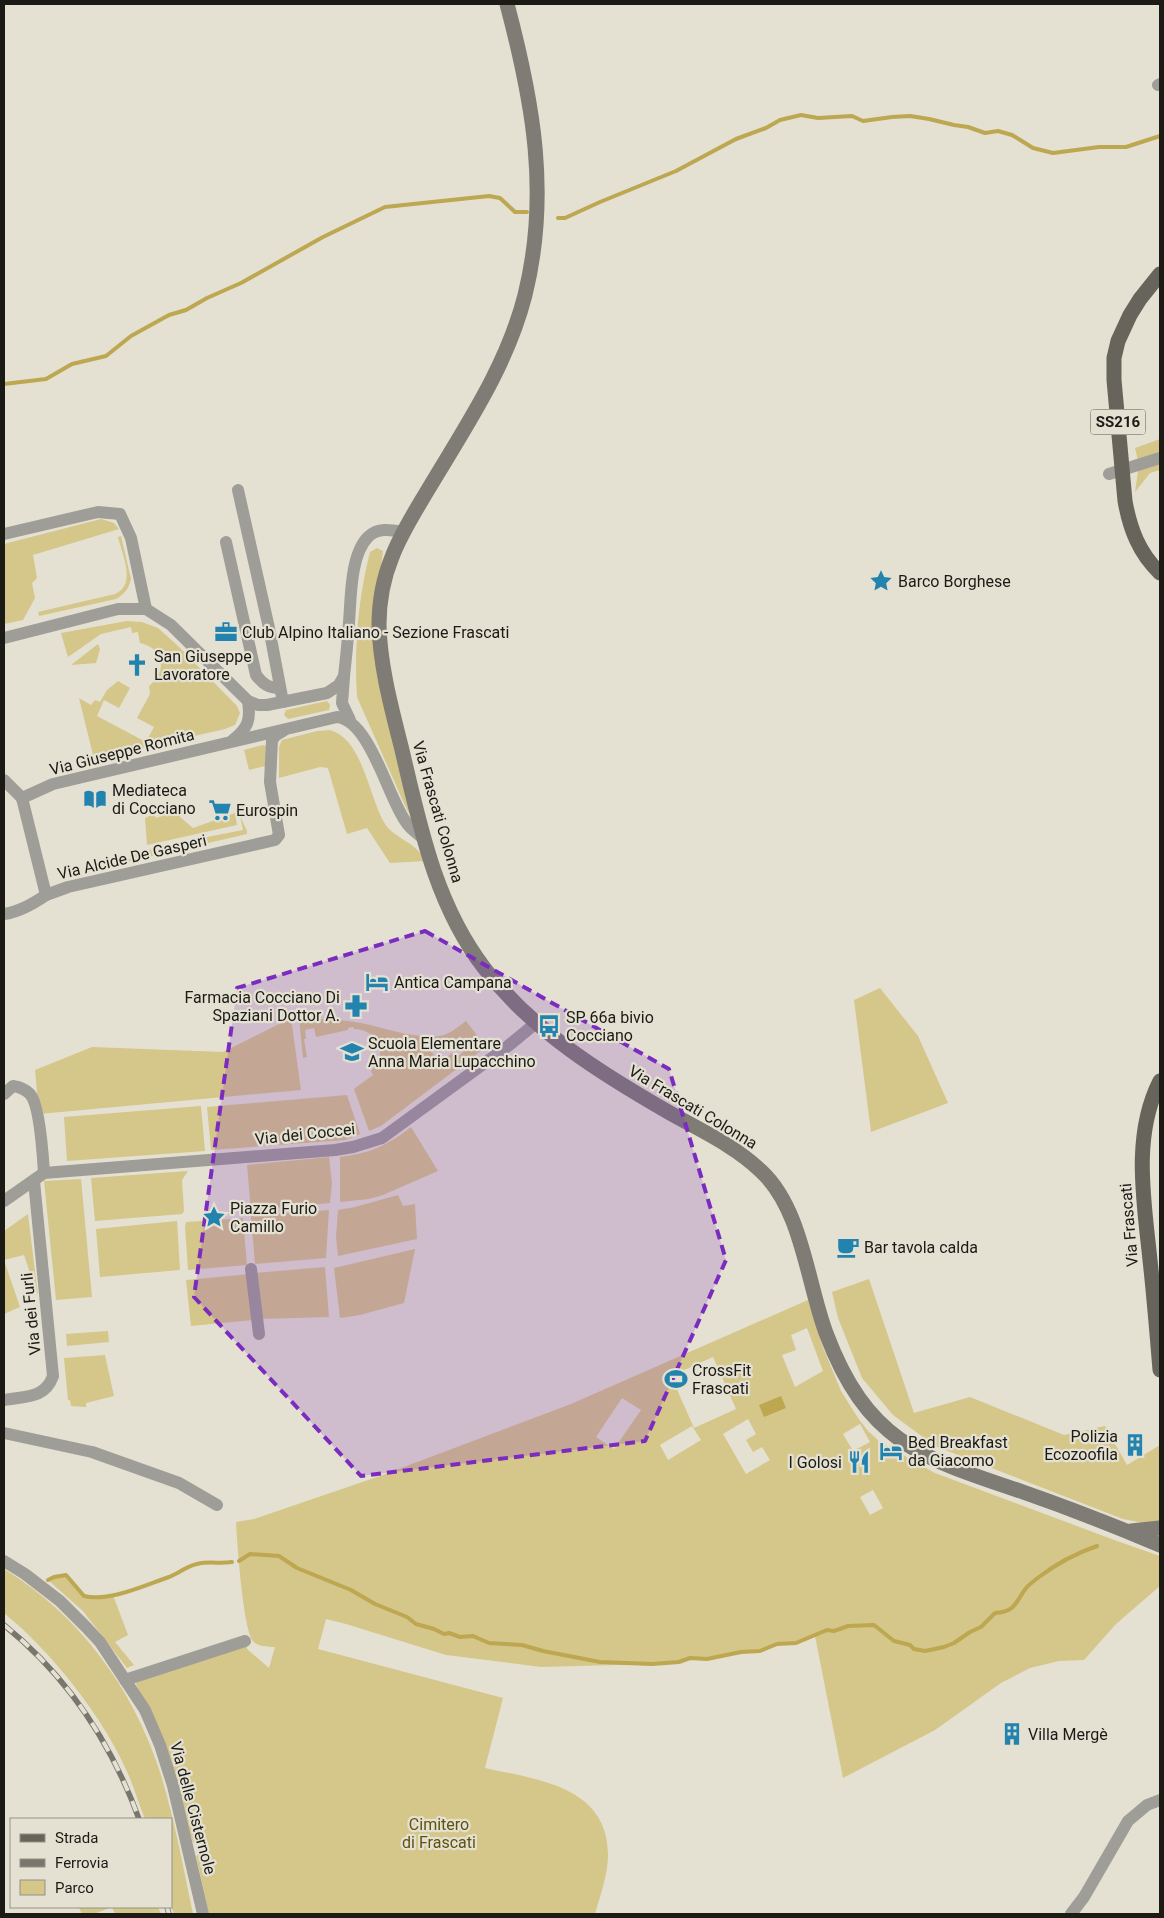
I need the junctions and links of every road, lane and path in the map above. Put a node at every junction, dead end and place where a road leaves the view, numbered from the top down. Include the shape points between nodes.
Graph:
1 (507, 4) edge
2 (1160, 274) edge
3 (1160, 458) edge
4 (1115, 472) junction
5 (238, 490) dead end
6 (404, 532) junction
7 (4, 534) edge
8 (226, 542) dead end
9 (1160, 573) edge
10 (146, 609) junction
11 (4, 638) edge
12 (344, 676) junction
13 (280, 688) junction
14 (283, 702) junction
15 (253, 703) junction
16 (350, 720) junction
17 (283, 730) junction
18 (231, 742) junction
19 (4, 780) edge
20 (22, 798) junction
21 (424, 838) junction
22 (46, 895) junction
23 (4, 914) edge
24 (536, 1023) junction
25 (1160, 1080) edge
26 (4, 1094) edge
27 (44, 1173) junction
28 (31, 1187) junction
29 (4, 1202) edge
30 (251, 1269) dead end
31 (259, 1334) dead end
32 (1160, 1370) edge
33 (4, 1400) edge
34 (4, 1433) edge
35 (217, 1505) dead end
36 (1160, 1528) edge
37 (1127, 1531) junction
38 (1160, 1545) edge
39 (4, 1562) edge
40 (246, 1641) dead end
41 (125, 1680) junction
42 (1160, 1800) edge
43 (203, 1914) edge
44 (1071, 1914) edge

1 - 6 street, Via Frascati Colonna via 528,87 536,148 536,215 529,279 513,334 496,375
2 - 4 main road, SS216 via 1134,306 1114,358
3 - 4 street
4 - 9 main road, SS216 via 1133,533
5 - 13 street
6 - 12 street via 376,532 362,547 352,588
6 - 21 street, Via Frascati Colonna via 382,588 380,638 391,704
7 - 10 street via 98,512 120,514 131,538
8 - 13 street via 256,675 270,688
10 - 11 street via 118,609
10 - 15 street via 171,625
12 - 14 street via 339,685 327,693
12 - 16 street via 342,703
13 - 14 street
14 - 15 street
15 - 18 street via 243,732
16 - 17 street, Via Giuseppe Romita via 338,717
16 - 21 street via 369,746 406,822
17 - 18 street, Via Giuseppe Romita
17 - 22 street, Via Alcide De Gasperi via 272,740 270,782 279,835 275,840 68,887
18 - 20 street, Via Giuseppe Romita via 53,784
19 - 20 street
20 - 22 street, Via Alcide De Gasperi
21 - 24 street, Via Frascati Colonna via 443,895 462,936 487,972
22 - 23 street via 30,905
24 - 27 street, Via dei Coccei via 382,1138 353,1147
24 - 37 street, Via Frascati Colonna via 612,1079 732,1147 771,1180 791,1216 816,1305 838,1361 862,1402 886,1429 915,1450 954,1469
25 - 32 main road, Via Frascati via 1147,1120 1142,1161
26 - 27 street via 13,1086 30,1094
27 - 28 street
28 - 29 street
28 - 33 street, Via dei Furli via 57,1350 53,1376 43,1392
30 - 31 street
34 - 35 street via 92,1452 179,1483
36 - 37 street, Via Frascati Colonna
37 - 38 street, Via Frascati Colonna
39 - 41 street, Via delle Cisternole via 60,1601 100,1642
40 - 41 street
41 - 43 street, Via delle Cisternole via 146,1710 160,1745
42 - 44 street via 1147,1805 1128,1821

